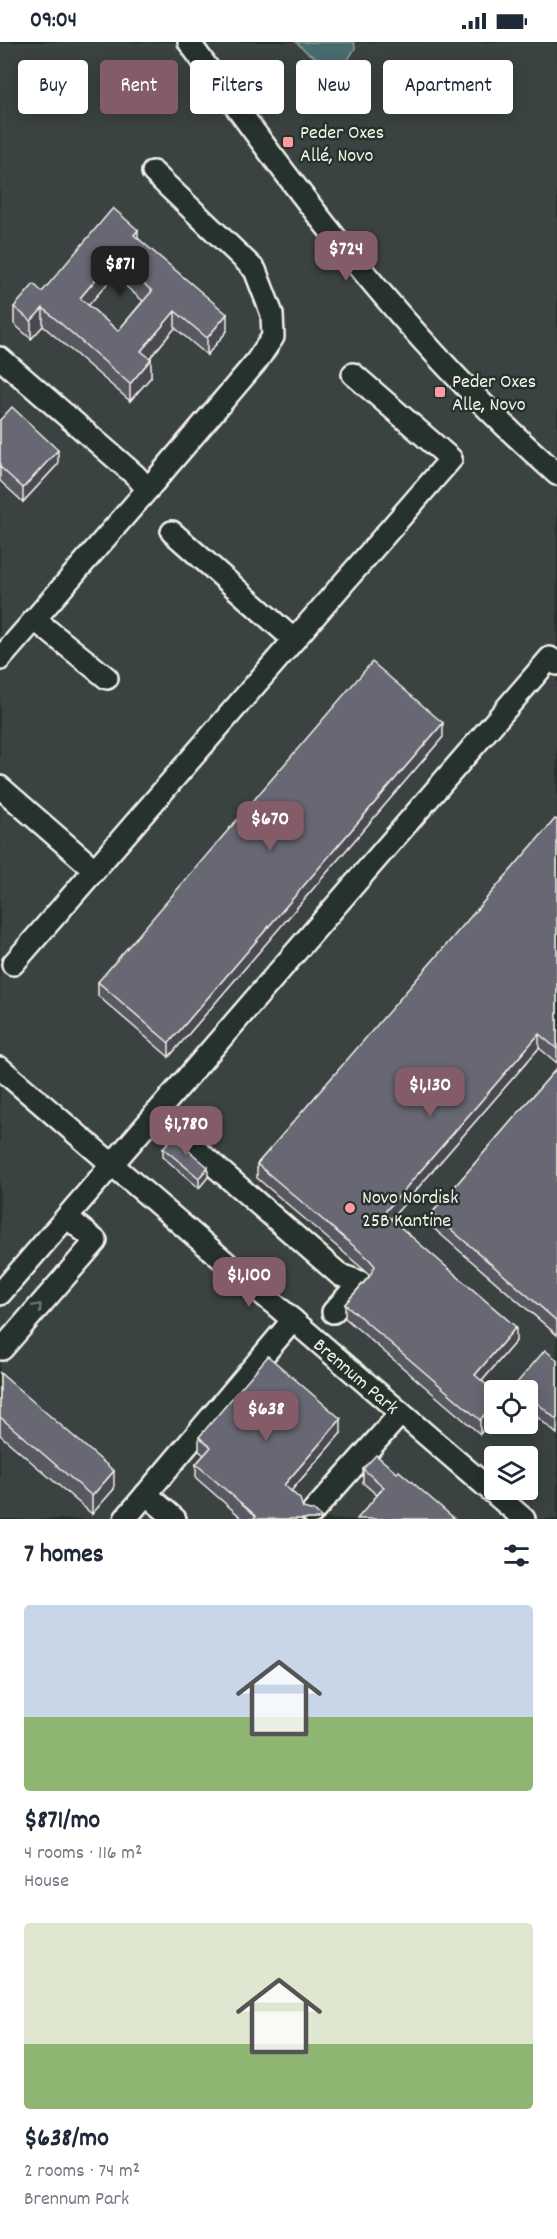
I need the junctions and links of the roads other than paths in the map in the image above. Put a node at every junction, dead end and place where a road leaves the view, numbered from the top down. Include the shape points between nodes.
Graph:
1 (189, 42) edge
2 (153, 172) dead end
3 (4, 369) edge
4 (353, 374) dead end
5 (557, 474) edge
6 (148, 489) junction
7 (172, 532) dead end
8 (34, 620) junction
9 (294, 640) junction
10 (0, 659) edge
11 (557, 664) edge
12 (107, 678) dead end
13 (0, 787) edge
14 (95, 870) junction
15 (13, 964) dead end
16 (0, 1068) edge
17 (155, 1114) junction
18 (111, 1163) junction
19 (67, 1217) junction
20 (0, 1294) edge
21 (333, 1312) dead end
22 (293, 1320) junction
23 (0, 1348) edge
24 (400, 1413) junction
25 (146, 1494) junction
26 (312, 1513) edge
27 (125, 1519) edge
28 (175, 1519) edge
29 (524, 1519) edge

1 - 5 street via 307,204 373,283 419,337
2 - 6 street via 255,270 272,314 273,337
3 - 6 street
4 - 9 street via 451,459
6 - 8 street
7 - 9 street
8 - 10 street
8 - 12 street
9 - 14 street
11 - 17 street via 550,658
13 - 14 street
14 - 15 street
16 - 18 street, Brennum Park
17 - 18 street
17 - 21 street via 340,1275 360,1282
18 - 19 street
18 - 22 street, Brennum Park
19 - 20 street
23 -> 19 street via 96,1241
22 - 24 street, Brennum Park
22 - 25 street
24 - 26 street
24 - 29 street, Brennum Park
25 - 27 street
25 - 28 street

